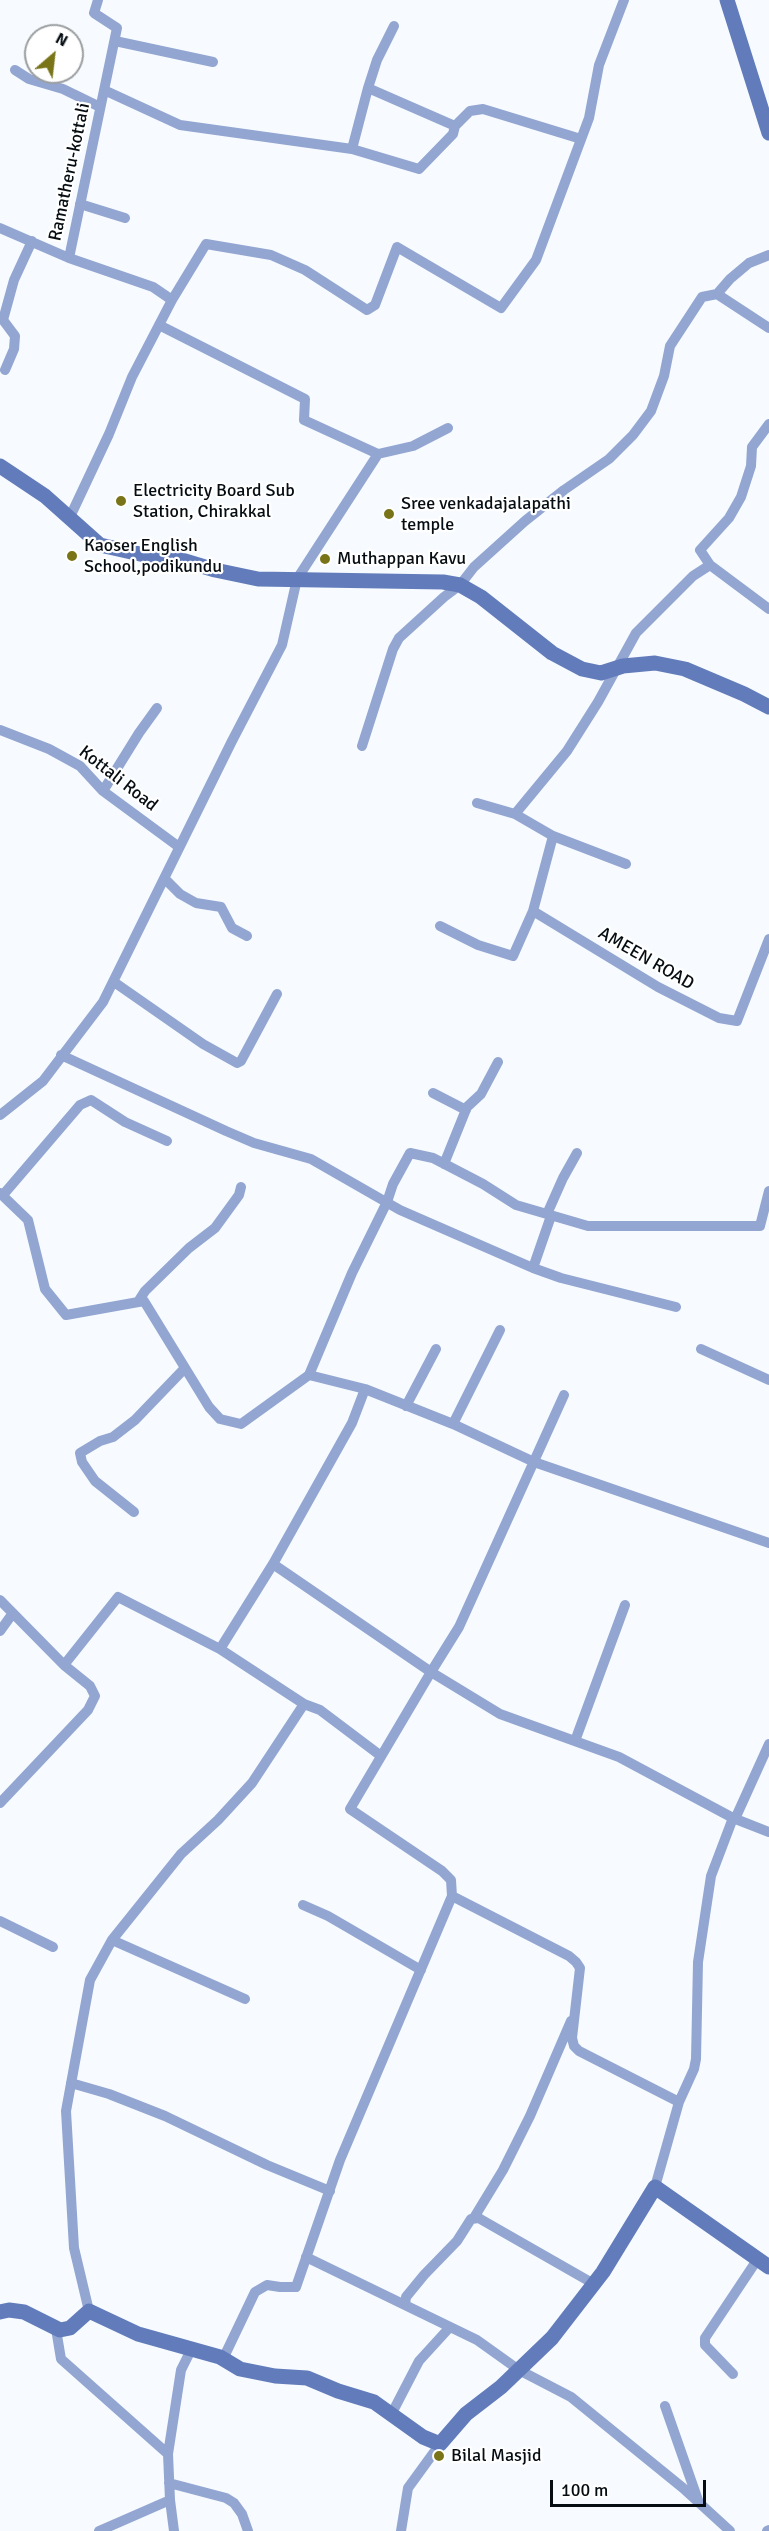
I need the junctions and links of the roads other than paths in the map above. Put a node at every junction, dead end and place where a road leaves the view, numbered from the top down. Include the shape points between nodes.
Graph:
1 (98, 0) edge
2 (624, 0) edge
3 (727, 0) edge
4 (394, 26) dead end
5 (115, 41) junction
6 (213, 62) dead end
7 (15, 70) dead end
8 (368, 88) junction
9 (104, 90) junction
10 (100, 107) junction
11 (455, 126) junction
12 (769, 132) edge
13 (581, 139) junction
14 (352, 148) junction
15 (81, 204) junction
16 (125, 218) dead end
17 (0, 228) edge
18 (32, 241) junction
19 (769, 255) edge
20 (69, 258) junction
21 (717, 294) junction
22 (172, 300) junction
23 (159, 324) junction
24 (769, 328) edge
25 (5, 370) dead end
26 (769, 424) edge
27 (448, 428) dead end
28 (378, 454) junction
29 (0, 466) edge
30 (69, 519) junction
31 (710, 565) junction
32 (297, 579) junction
33 (460, 585) junction
34 (769, 609) edge
35 (616, 668) junction
36 (769, 707) edge
37 (157, 708) dead end
38 (0, 730) edge
39 (362, 746) dead end
40 (103, 791) junction
41 (477, 803) dead end
42 (515, 814) junction
43 (553, 836) junction
44 (179, 847) junction
45 (626, 864) dead end
46 (165, 879) junction
47 (533, 911) junction
48 (440, 926) dead end
49 (247, 936) dead end
50 (769, 939) edge
51 (114, 982) junction
52 (277, 994) dead end
53 (61, 1055) junction
54 (498, 1062) dead end
55 (433, 1093) dead end
56 (466, 1110) junction
57 (0, 1115) edge
58 (167, 1141) dead end
59 (577, 1153) dead end
60 (444, 1164) junction
61 (241, 1187) dead end
62 (769, 1191) edge
63 (1, 1194) edge
64 (387, 1202) junction
65 (549, 1215) junction
66 (765, 1226) edge
67 (533, 1268) junction
68 (138, 1302) junction
69 (676, 1307) dead end
70 (500, 1330) dead end
71 (701, 1348) dead end
72 (436, 1349) dead end
73 (185, 1368) junction
74 (309, 1375) junction
75 (769, 1380) edge
76 (365, 1389) junction
77 (564, 1395) dead end
78 (406, 1406) junction
79 (453, 1425) junction
80 (534, 1462) junction
81 (134, 1512) dead end
82 (769, 1543) edge
83 (273, 1564) junction
84 (0, 1600) edge
85 (625, 1605) dead end
86 (13, 1613) junction
87 (0, 1630) edge
88 (220, 1649) junction
89 (64, 1665) junction
90 (431, 1672) junction
91 (304, 1704) junction
92 (574, 1741) junction
93 (769, 1744) edge
94 (381, 1756) junction
95 (0, 1803) edge
96 (734, 1818) junction
97 (769, 1832) edge
98 (452, 1896) junction
99 (303, 1905) dead end
100 (0, 1921) edge
101 (112, 1941) junction
102 (52, 1947) dead end
103 (421, 1970) junction
104 (245, 1999) dead end
105 (575, 2013) junction
106 (70, 2083) junction
107 (679, 2102) junction
108 (655, 2187) junction
109 (330, 2191) junction
110 (479, 2218) junction
111 (306, 2258) junction
112 (763, 2263) edge
113 (594, 2284) junction
114 (405, 2306) junction
115 (89, 2311) junction
116 (0, 2312) edge
117 (450, 2327) junction
118 (56, 2329) junction
119 (191, 2350) junction
120 (224, 2359) junction
121 (519, 2370) junction
122 (733, 2374) dead end
123 (666, 2406) dead end
124 (391, 2415) junction
125 (440, 2444) junction
126 (168, 2454) junction
127 (169, 2484) junction
128 (170, 2500) junction
129 (699, 2503) junction
130 (99, 2531) edge
131 (174, 2531) edge
132 (248, 2531) edge
133 (401, 2531) edge
134 (730, 2531) edge

1 - 5 street via 94,13 117,28
2 - 13 street via 599,65
3 - 12 main road
4 - 8 street
5 - 6 street
5 - 9 street, Ramatheru-kottali
7 - 10 street
8 - 11 street
8 - 14 street
9 - 10 street, Ramatheru-kottali
9 - 14 street via 180,125
10 - 15 street, Ramatheru-kottali
11 - 13 street via 470,111 483,109
11 - 14 street via 453,134 418,169
13 - 22 street via 537,260 501,308 397,247 375,304 367,310 305,270 271,255 206,244
15 - 16 street
15 - 20 street, Ramatheru-kottali
17 - 18 street
18 - 20 street
18 - 25 street via 14,280 3,320 15,336
19 - 21 street via 749,263
20 - 22 street via 153,287
21 - 24 street
21 - 33 street via 702,297 670,346 651,411 633,435 609,459 525,521 474,567
22 - 23 street
23 - 28 street via 305,399 304,420
23 - 30 street
26 - 31 street via 752,447 751,466 741,497 729,518 700,550
27 - 28 street via 413,446
28 - 32 street
29 - 30 main road via 45,496
30 - 32 main road via 100,545 149,556 165,555 258,579
31 - 34 street
31 - 35 street via 693,576 636,633
32 - 33 main road
32 - 44 street via 282,645
33 - 35 main road via 482,597 562,659 601,673
33 - 39 street via 399,638
35 - 36 main road via 655,663 685,669
35 - 42 street via 567,751
37 - 40 street
38 - 40 street, Kottali Road via 80,766
40 - 44 street, Kottali Road
41 - 42 street
42 - 43 street
43 - 45 street
43 - 47 street
44 - 46 street
46 - 49 street via 196,903 221,907 232,928
46 - 51 street
47 - 48 street via 513,956 478,945
47 - 50 street, AMEEN ROAD via 658,987 719,1018 737,1021
51 - 52 street via 237,1063
51 - 53 street
53 - 57 street via 42,1081
53 - 64 street via 254,1143 311,1159
54 - 56 street via 481,1094
55 - 56 street
56 - 60 street
58 - 63 street via 125,1122 91,1100 80,1105
59 - 65 street
60 - 64 street via 410,1153
60 - 65 street via 516,1206
61 - 68 street via 215,1228 189,1248
62 - 66 street
63 - 68 street via 28,1220 45,1289 66,1315
64 - 67 street
64 - 74 street
65 - 66 street via 588,1226
65 - 67 street
67 - 69 street
68 - 73 street via 144,1301
70 - 79 street
71 - 75 street
72 - 78 street
73 - 74 street via 220,1419 242,1424
73 - 81 street via 135,1420 113,1437 80,1453 95,1481
74 - 76 street
76 - 78 street
76 - 83 street via 352,1423
77 - 80 street
78 - 79 street
79 - 80 street
80 - 82 street
80 - 90 street via 459,1627
83 - 88 street
83 - 90 street
84 - 86 street
85 - 92 street
86 - 87 street
86 - 89 street
88 - 89 street via 118,1597
88 - 91 street
89 - 95 street via 90,1686 95,1696 88,1710
90 - 92 street via 500,1714
90 - 94 street
91 - 94 street via 320,1710
91 - 101 street via 252,1783 181,1854
92 - 96 street via 619,1757
93 - 96 street
94 - 98 street via 350,1809 442,1871 451,1880
96 - 97 street
96 - 107 street via 711,1876 698,1962 696,2059
98 - 103 street
98 - 105 street via 576,1962 580,1968
99 - 103 street
100 - 102 street
101 - 104 street
101 - 106 street via 90,1980
103 - 109 street
105 - 107 street via 572,2038 579,2051
105 - 110 street via 512,2152 475,2216
106 - 109 street via 165,2115
106 - 115 street via 66,2111 74,2248
107 - 108 street
108 - 112 main road
108 - 113 main road
109 - 111 street
110 - 113 street
110 - 114 street via 471,2219 457,2241 406,2297
111 - 114 street
111 - 120 street via 296,2287 267,2284 255,2292
112 - 122 street via 705,2338 705,2345
113 - 121 main road via 552,2338
114 - 117 street
115 - 118 main road via 70,2328
115 - 119 main road via 138,2334
116 - 118 main road via 24,2312
117 - 121 street via 477,2340
117 - 124 street via 419,2361
118 - 126 street via 61,2359
119 - 120 main road
119 - 126 street via 181,2370
120 - 124 main road via 240,2369 307,2378 374,2402
121 - 125 main road via 466,2414
121 - 129 street via 571,2397
123 - 129 street
124 - 125 main road
125 - 133 street via 408,2488
126 - 127 street
127 - 128 street
127 - 132 street via 226,2498 242,2514
128 - 130 street
128 - 131 street
129 - 134 street

